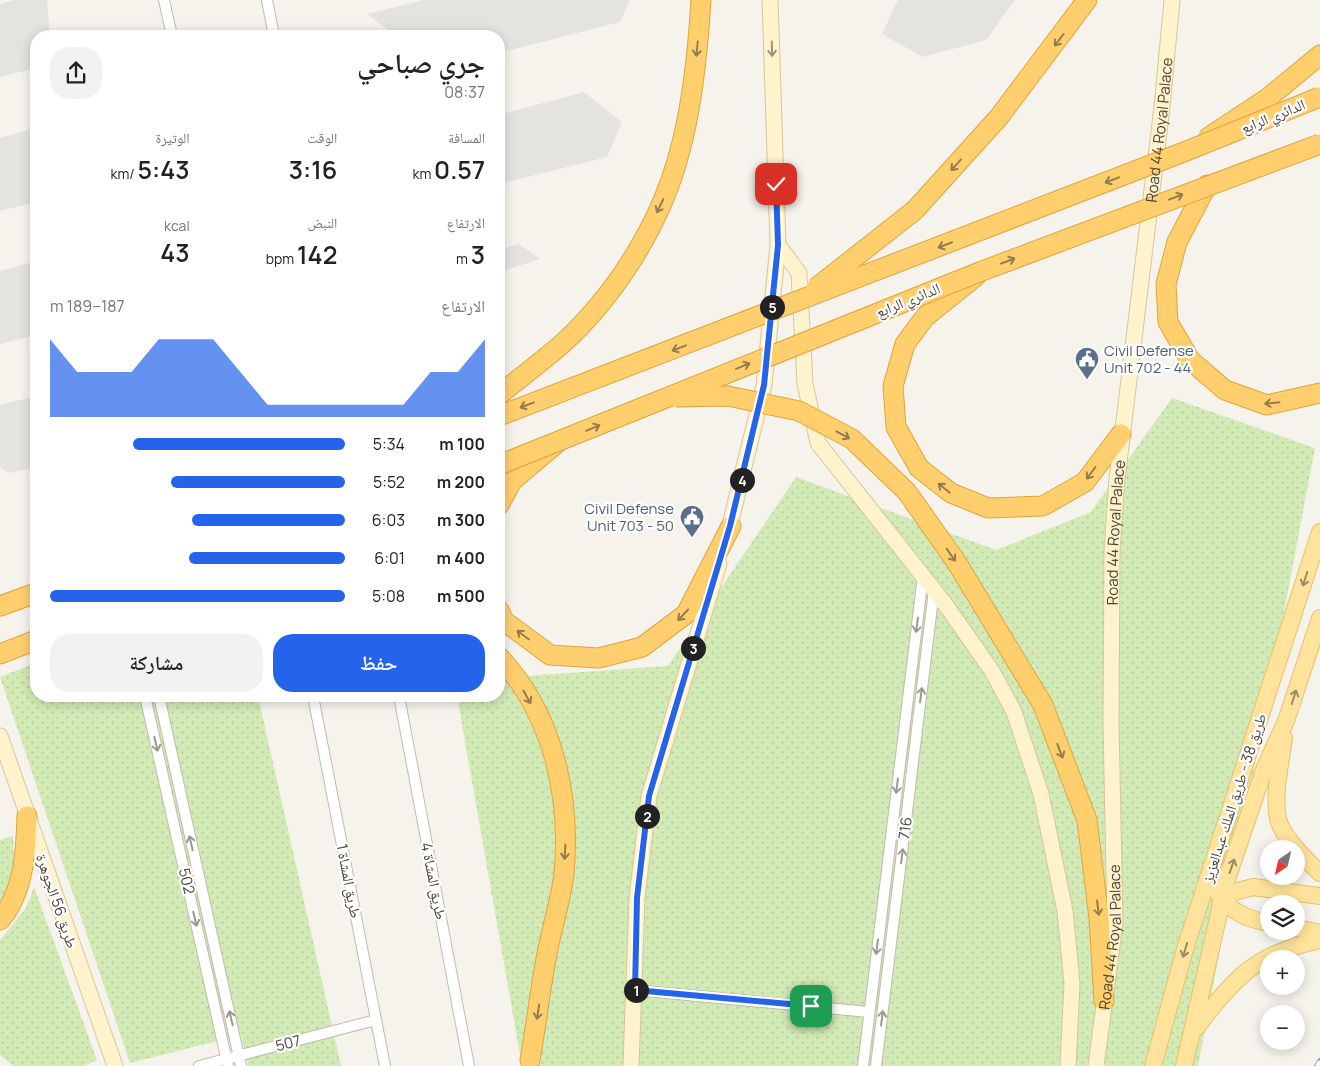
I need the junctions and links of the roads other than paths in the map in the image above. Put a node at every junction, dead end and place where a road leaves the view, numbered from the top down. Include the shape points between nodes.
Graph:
1 (164, 0) edge
2 (267, 0) edge
3 (701, 0) edge
4 (770, 0) edge
5 (1087, 0) edge
6 (1172, 0) edge
7 (171, 30) edge
8 (273, 30) edge
9 (1320, 54) edge
10 (1320, 97) edge
11 (1320, 144) edge
12 (1189, 150) junction
13 (1207, 185) junction
14 (778, 245) junction
15 (982, 271) junction
16 (800, 301) junction
17 (505, 390) edge
18 (1320, 393) edge
19 (662, 398) junction
20 (505, 414) edge
21 (1121, 434) junction
22 (557, 443) junction
23 (505, 463) edge
24 (505, 494) edge
25 (730, 526) junction
26 (1320, 532) edge
27 (923, 576) junction
28 (934, 590) junction
29 (30, 594) edge
30 (0, 606) edge
31 (505, 618) edge
32 (1320, 618) edge
33 (30, 642) edge
34 (0, 654) edge
35 (505, 663) edge
36 (146, 702) edge
37 (160, 702) edge
38 (314, 702) edge
39 (400, 702) edge
40 (1286, 721) junction
41 (0, 736) edge
42 (6, 777) edge
43 (27, 816) junction
44 (1212, 864) junction
45 (1320, 873) edge
46 (1320, 896) edge
47 (1223, 901) junction
48 (0, 920) edge
49 (1260, 921) edge
50 (1194, 922) junction
51 (1305, 930) edge
52 (1320, 933) edge
53 (1320, 940) edge
54 (635, 990) junction
55 (1104, 1001) junction
56 (869, 1012) junction
57 (376, 1020) junction
58 (1192, 1034) junction
59 (530, 1060) dead end
60 (240, 1061) edge
61 (228, 1062) edge
62 (115, 1066) edge
63 (199, 1066) edge
64 (385, 1066) edge
65 (469, 1066) edge
66 (631, 1066) edge
67 (863, 1066) edge
68 (876, 1066) edge
69 (1068, 1066) edge
70 (1096, 1066) edge
71 (1154, 1066) edge
72 (1184, 1066) edge

1 - 7 street
2 - 8 street
3 -> 17 highway via 692,92 679,154 663,201 641,244 597,307 561,344
4 -> 14 main road
5 -> 16 highway, bridge via 999,117 915,210
6 - 21 main road, Road 44 Royal Palace via 1162,107
9 - 12 highway, bridge via 1268,98
10 - 12 highway, الدائري الرابع, bridge
11 - 13 highway, الدائري الرابع, bridge
12 -> 16 highway, الدائري الرابع, bridge
15 -> 13 highway, الدائري الرابع, bridge
18 -> 13 highway via 1267,405 1225,390 1190,360 1168,322 1166,284 1177,242
14 - 25 main road via 764,385
14 - 27 main road via 799,273 805,384 818,443
19 -> 15 highway, الدائري الرابع, bridge
21 -> 15 highway, bridge via 1084,482 1043,506 988,508 951,494 919,468 896,427 893,386 905,344 925,317
16 -> 20 highway, الدائري الرابع, bridge
22 -> 19 highway, الدائري الرابع, bridge
19 -> 55 highway, bridge via 728,396 799,411 852,439 907,492 957,563 1043,705 1087,820 1099,918
21 - 55 main road, Road 44 Royal Palace via 1112,550 1115,924
22 - 23 highway, الدائري الرابع, bridge
22 - 24 highway via 512,481
25 -> 31 highway via 686,614 642,647 599,658 550,656
25 - 54 main road via 649,796 637,898
26 -> 44 main road, طريق 38 - طريق الملك عبدالعزيز
27 - 28 main road
27 -> 56 street
68 -> 28 street, 716
28 - 69 main road via 996,679 1014,712 1041,794 1066,911 1072,983
29 - 30 highway
40 -> 32 main road, طريق 38 - طريق الملك عبدالعزيز
33 - 34 highway
35 -> 59 highway via 514,673 541,722 557,763 566,833 564,875
36 -> 61 street, 502
60 -> 37 street, 502
38 - 57 street, طريق المشاة 1
39 - 65 street, طريق المشاة 4
40 - 45 main road via 1277,796 1279,822 1303,857
47 -> 40 main road, طريق 38 - طريق الملك عبدالعزيز via 1265,768
41 - 42 main road, طريق 56 الجوهرة
42 - 43 main road, طريق 56 الجوهرة
43 - 48 highway via 26,851 17,889
43 - 62 main road, طريق 56 الجوهرة
44 - 47 main road via 1212,880
44 - 50 main road, طريق 38 - طريق الملك عبدالعزيز
46 - 47 main road via 1253,887 1234,892
47 - 49 main road via 1236,913
47 - 50 main road
47 - 58 main road, طريق 38 - طريق الملك عبدالعزيز
50 -> 71 main road, طريق 38 - طريق الملك عبدالعزيز
51 - 52 main road
53 - 58 main road via 1288,946 1258,963 1235,980
54 - 56 street
54 - 66 main road
55 - 70 main road, Road 44 Royal Palace
56 - 67 street
57 - 60 street, 507
57 - 64 street, طريق المشاة 1
58 - 72 main road, طريق 38 - طريق الملك عبدالعزيز
60 - 61 street, 507
61 - 63 street, 507

